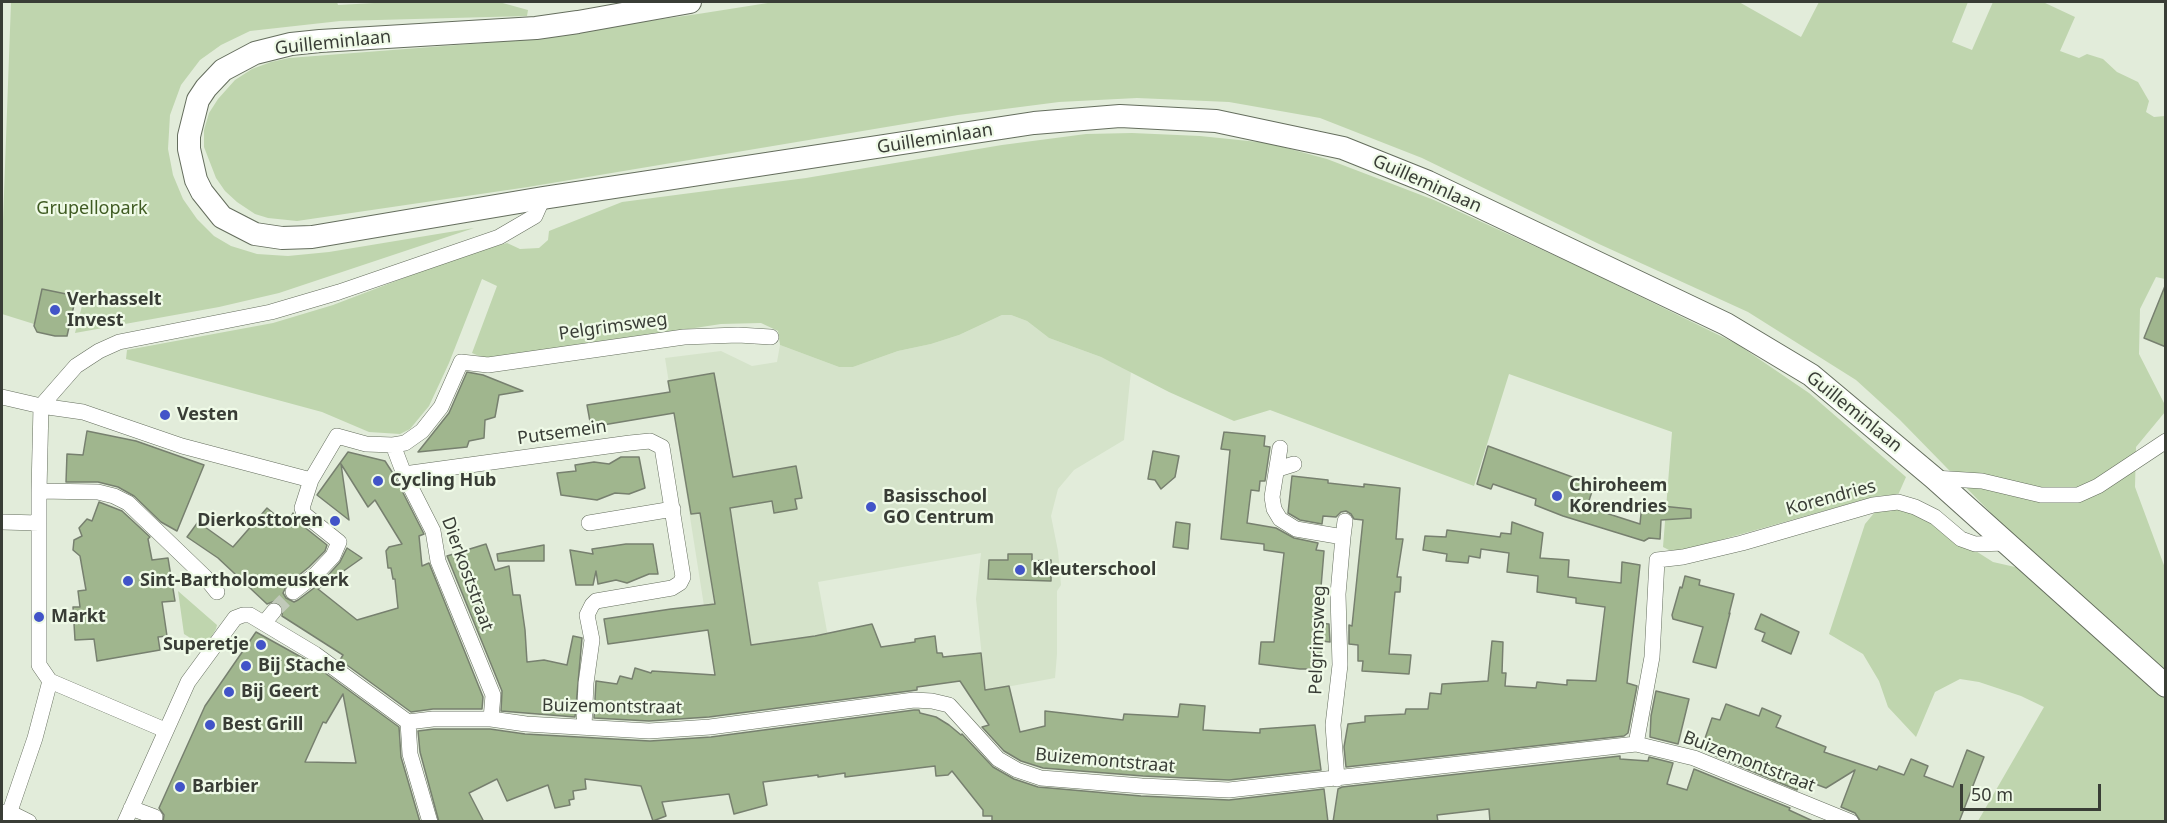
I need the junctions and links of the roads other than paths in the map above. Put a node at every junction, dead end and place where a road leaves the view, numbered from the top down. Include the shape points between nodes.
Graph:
1 (690, 2) edge
2 (543, 198) junction
3 (771, 337) dead end
4 (2, 397) edge
5 (42, 406) junction
6 (2166, 441) edge
7 (393, 445) junction
8 (1280, 448) dead end
9 (1294, 464) dead end
10 (1278, 469) junction
11 (404, 474) junction
12 (1934, 478) junction
13 (311, 480) junction
14 (39, 491) junction
15 (673, 509) junction
16 (1345, 521) dead end
17 (2, 522) edge
18 (39, 523) junction
19 (589, 524) dead end
20 (1343, 537) junction
21 (2007, 543) junction
22 (217, 592) dead end
23 (293, 592) tunnel mouth
24 (50, 681) junction
25 (2166, 686) edge
26 (491, 719) junction
27 (408, 722) junction
28 (584, 727) junction
29 (165, 730) junction
30 (1636, 744) junction
31 (1337, 779) junction
32 (5, 813) edge
33 (128, 815) edge
34 (155, 817) dead end
35 (29, 822) edge
36 (430, 822) edge
37 (1851, 822) edge

1 - 2 main road, Guilleminlaan via 536,28 291,44 255,52 223,70 206,88 193,114 189,148 202,192 222,217 255,234 312,237
2 - 5 street via 535,216 499,237 339,292 271,312 119,342 76,366
2 - 12 main road, Guilleminlaan via 1034,123 1119,116 1216,121 1282,134 1343,148 1428,182 1726,324 1811,375
3 - 7 street, Pelgrimsweg via 684,337 488,364 461,362 441,408 422,431 405,443
4 - 5 street
5 - 13 street via 83,412 182,446
5 - 14 street
6 - 12 street via 2078,495 2041,495 1982,481
7 - 11 street, Dierkoststraat
7 - 13 street via 366,444 337,436
8 - 10 street
9 - 10 street
10 - 20 street via 1272,497 1280,519 1296,529
11 - 15 street, Putsemein via 650,441 662,447
11 - 26 street, Dierkoststraat via 433,531 438,561 493,694
12 - 21 main road, Guilleminlaan
13 - 23 street via 303,512 339,542 333,556
14 - 18 street
14 - 22 street via 98,492 128,503
15 - 19 street
15 - 28 street, Putsemein via 682,563 680,583 672,588 596,601 587,615 592,640
16 - 20 street, Pelgrimsweg
17 - 18 street
18 - 24 street via 39,665
20 - 31 street, Pelgrimsweg via 1338,594 1340,665 1333,725
21 - 25 main road, Guilleminlaan
21 - 30 street, Korendries via 1975,544 1935,517 1898,502 1873,505 1657,564 1652,657
24 - 29 street
24 - 32 street via 35,738
26 - 27 street, Buizemontstraat
26 - 28 street, Buizemontstraat
27 - 29 street via 265,618 243,615 235,618 188,682
27 - 36 street via 410,754
28 - 31 street, Buizemontstraat via 649,731 710,727 914,700 932,701 949,705 999,759 1041,778 1229,789
29 - 33 street
30 - 31 street, Buizemontstraat
30 - 37 street, Buizemontstraat via 1694,758
32 - 35 street
33 - 34 street

